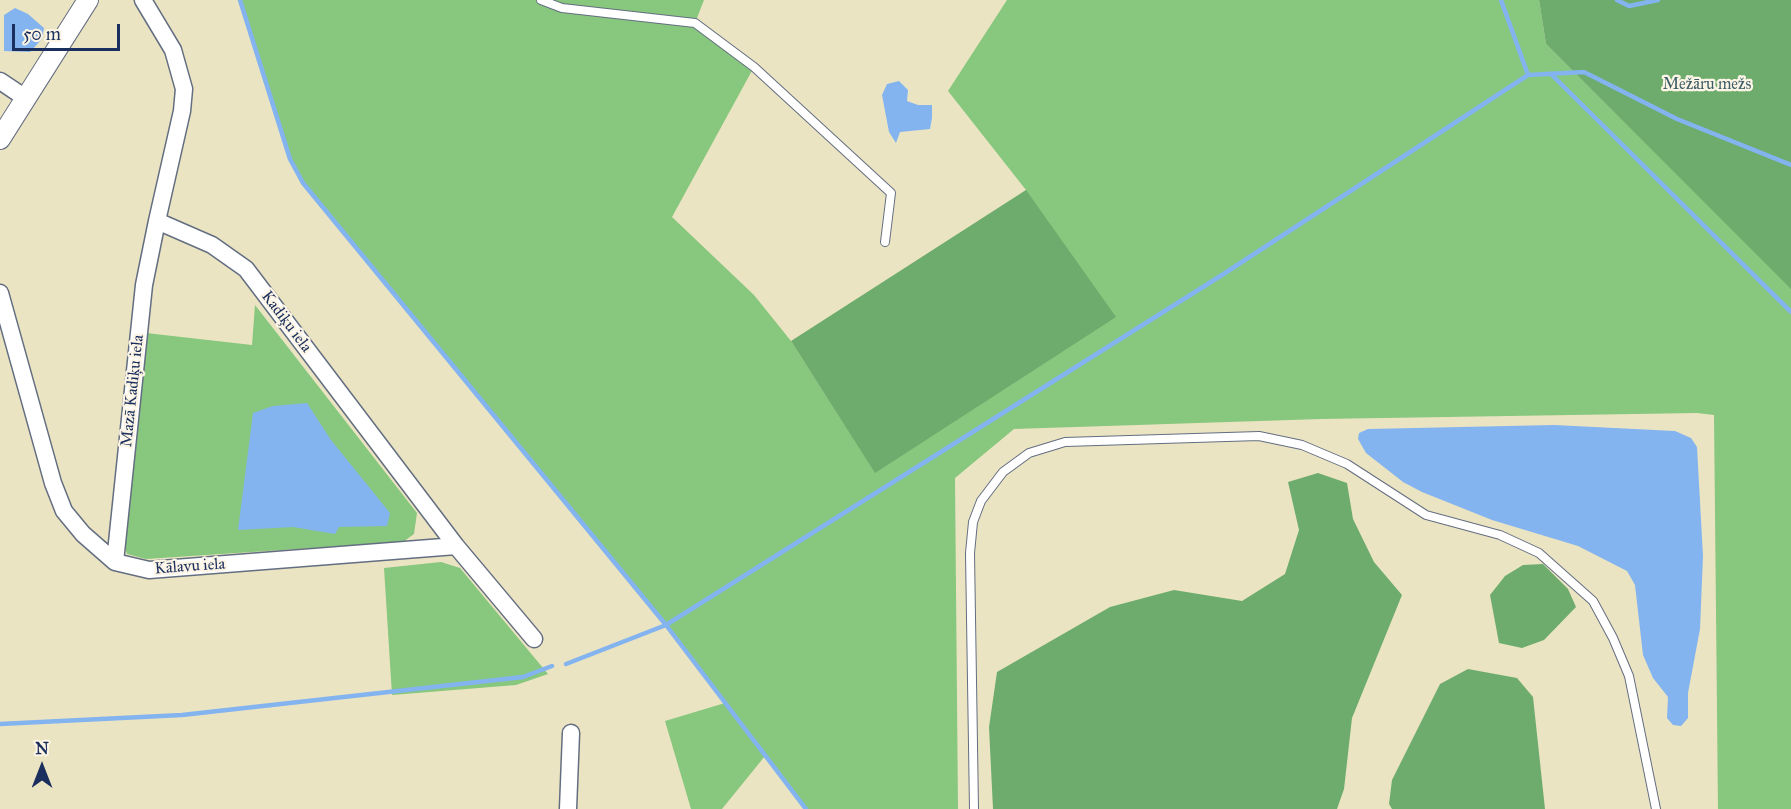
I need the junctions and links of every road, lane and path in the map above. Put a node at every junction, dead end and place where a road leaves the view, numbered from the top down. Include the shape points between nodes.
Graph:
1 (88, 0) edge
2 (143, 0) edge
3 (541, 0) edge
4 (0, 81) edge
5 (24, 97) junction
6 (0, 139) edge
7 (157, 221) junction
8 (885, 242) dead end
9 (0, 294) edge
10 (456, 546) junction
11 (115, 562) junction
12 (534, 639) dead end
13 (571, 733) dead end
14 (568, 809) edge
15 (974, 809) edge
16 (1656, 809) edge

1 - 5 street
2 - 7 street via 173,50 184,89
3 - 8 lane via 562,8 695,23 753,67 891,193
4 - 5 street
5 - 6 street
7 - 10 street, Kadiķu iela via 212,245 246,269
7 - 11 street, Mazā Kadiķu iela via 144,285
9 - 11 street, Kālavu iela via 63,510
10 - 11 street, Kālavu iela via 149,570
10 - 12 street, Kadiķu iela
13 - 14 street
15 - 16 lane via 970,554 973,522 981,501 1003,472 1029,453 1065,442 1259,436 1302,445 1347,464 1426,515 1500,535 1539,553 1593,601 1629,676

